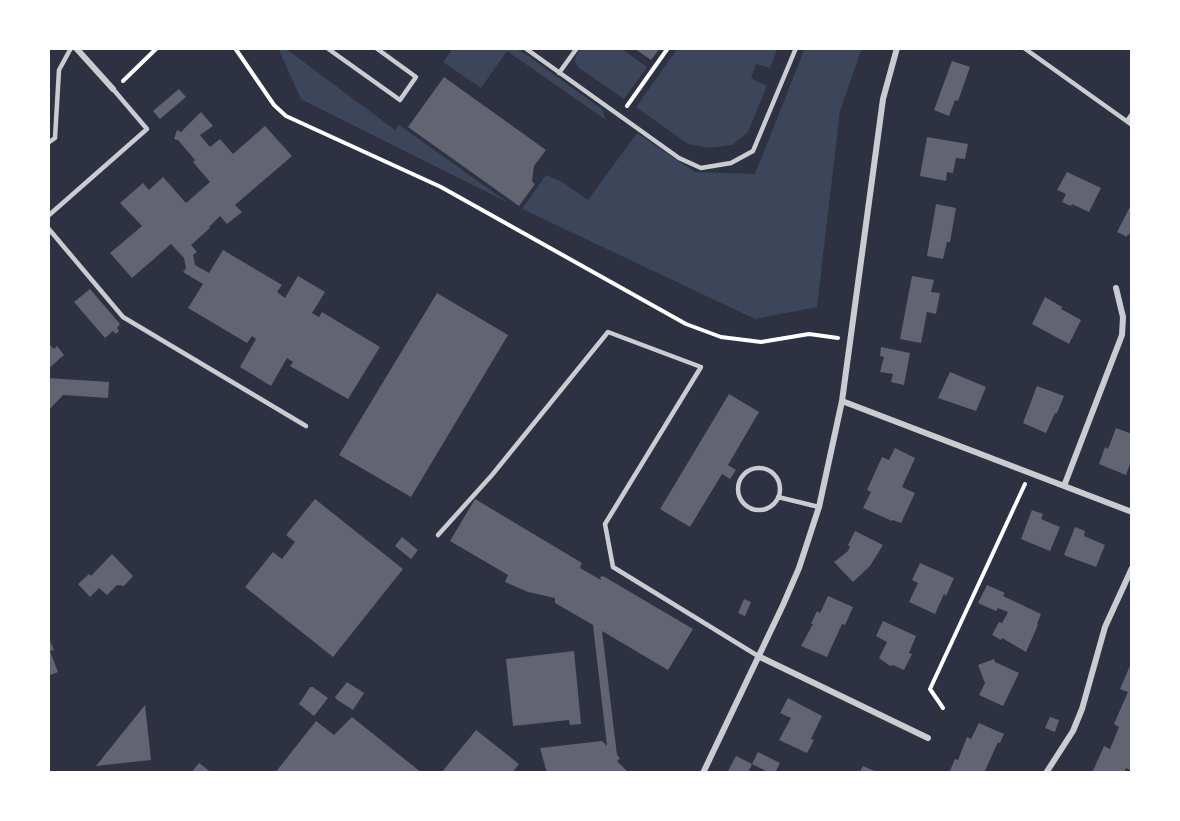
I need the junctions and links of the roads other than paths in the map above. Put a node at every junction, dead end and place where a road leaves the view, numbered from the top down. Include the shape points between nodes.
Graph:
1 (71, 48) edge
2 (76, 48) edge
3 (327, 48) edge
4 (376, 48) edge
5 (525, 48) edge
6 (577, 48) edge
7 (796, 48) edge
8 (897, 48) edge
9 (1024, 48) edge
10 (559, 73) junction
11 (113, 89) joint
12 (1132, 114) edge
13 (1127, 121) junction
14 (1132, 125) edge
15 (48, 143) edge
16 (48, 216) edge
17 (48, 228) edge
18 (1116, 288) dead end
19 (842, 401) junction
20 (306, 426) dead end
21 (1064, 486) junction
22 (778, 497) junction
23 (819, 507) junction
24 (1132, 512) edge
25 (438, 535) dead end
26 (1132, 568) edge
27 (758, 656) junction
28 (928, 738) dead end
29 (703, 773) edge
30 (1046, 773) edge

1 - 15 lane via 59,70 55,138
2 - 11 street
3 - 4 lane via 400,100 416,77
5 - 10 lane
6 - 10 lane
7 - 10 lane via 753,151 731,163 701,168 679,158
8 - 19 street via 882,99
9 - 13 lane
11 - 16 lane via 147,129
12 - 13 lane
13 - 14 lane
17 - 20 lane via 123,317
18 - 21 street via 1123,317 1122,335
19 - 21 street
19 - 23 street
21 - 24 street
22 - 22 lane via 778,482 768,470 753,469 741,478 739,494 753,509 765,508
22 - 23 lane
23 - 27 street via 799,568
25 - 27 lane via 608,332 701,367 605,524 613,567
26 - 30 street via 1105,627 1073,731
27 - 28 street
27 - 29 street

